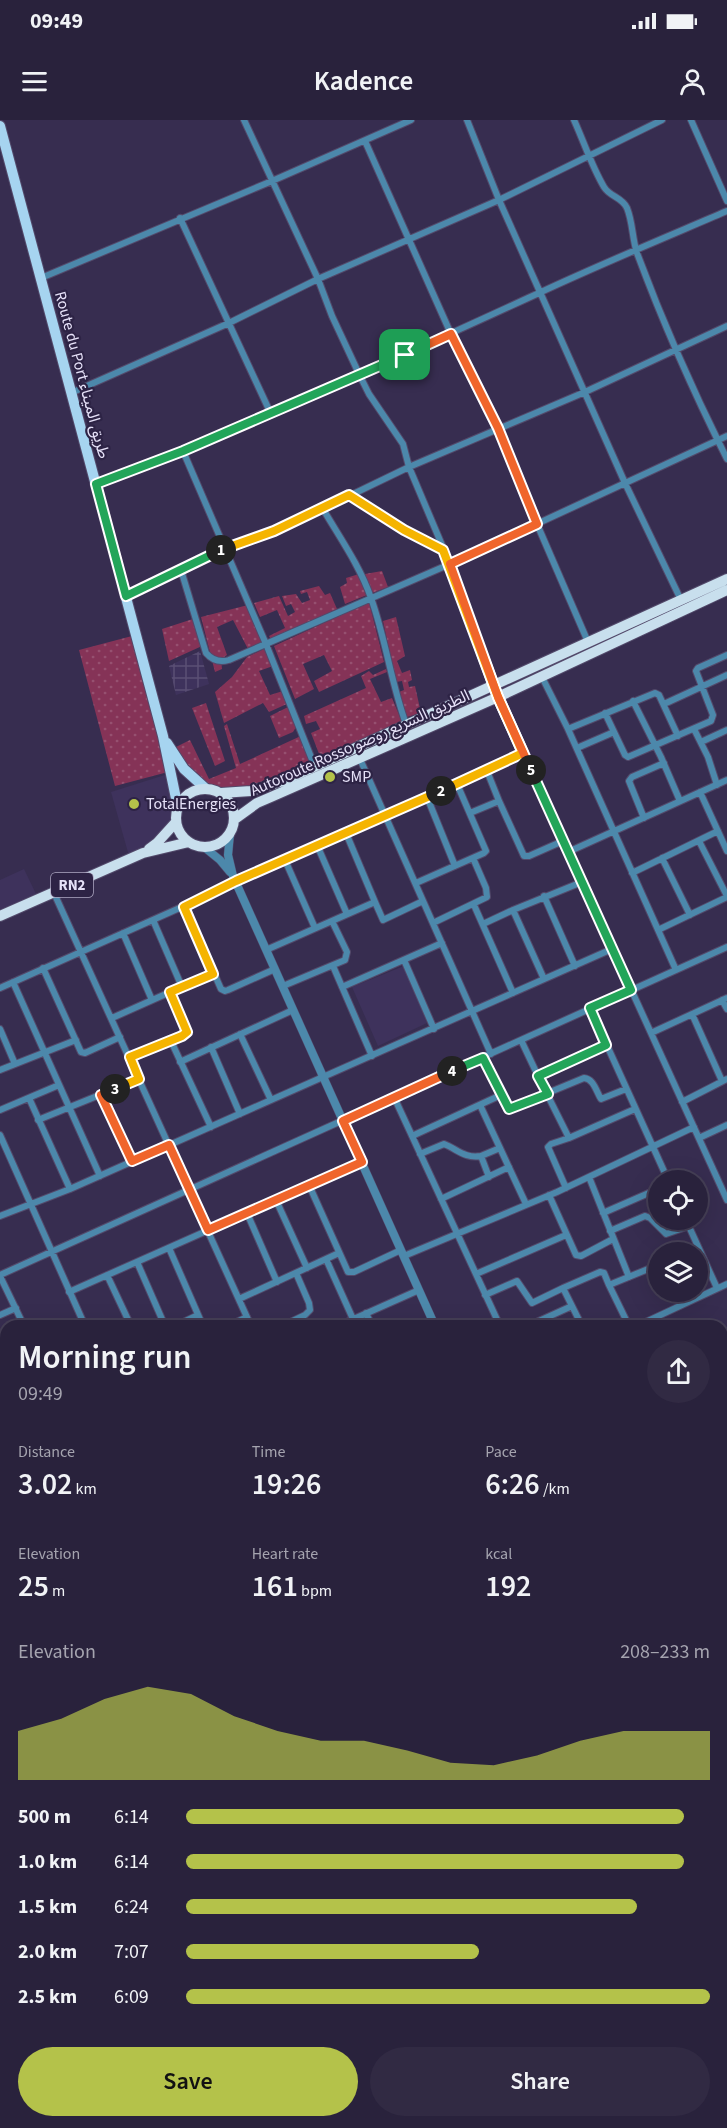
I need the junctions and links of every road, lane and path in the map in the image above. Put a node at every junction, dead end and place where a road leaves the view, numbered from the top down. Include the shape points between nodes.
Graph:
1 (244, 120) edge
2 (411, 120) edge
3 (467, 120) edge
4 (574, 120) edge
5 (662, 120) edge
6 (691, 120) edge
7 (0, 126) edge
8 (365, 141) junction
9 (590, 155) junction
10 (272, 181) junction
11 (499, 200) junction
12 (727, 201) edge
13 (727, 211) edge
14 (180, 218) junction
15 (408, 239) junction
16 (636, 250) junction
17 (40, 278) junction
18 (318, 279) junction
19 (540, 292) junction
20 (229, 323) junction
21 (727, 326) edge
22 (451, 334) junction
23 (677, 350) junction
24 (360, 376) junction
25 (585, 392) junction
26 (71, 393) junction
27 (271, 414) junction
28 (498, 428) junction
29 (727, 436) edge
30 (718, 440) junction
31 (183, 451) junction
32 (727, 459) edge
33 (409, 467) junction
34 (625, 483) junction
35 (96, 484) junction
36 (349, 495) junction
37 (323, 508) junction
38 (537, 524) junction
39 (225, 548) junction
40 (443, 550) junction
41 (450, 564) junction
42 (182, 570) junction
43 (727, 579) edge
44 (727, 590) edge
45 (126, 596) junction
46 (371, 598) junction
47 (681, 600) junction
48 (588, 642) junction
49 (266, 644) junction
50 (727, 655) edge
51 (727, 675) edge
52 (542, 677) junction
53 (494, 684) junction
54 (701, 687) junction
55 (498, 697) junction
56 (633, 701) junction
57 (664, 704) junction
58 (605, 713) junction
59 (406, 724) junction
60 (568, 729) junction
61 (694, 729) junction
62 (727, 730) edge
63 (614, 732) junction
64 (163, 736) junction
65 (678, 736) junction
66 (701, 742) junction
67 (655, 746) junction
68 (577, 748) junction
69 (523, 753) junction
70 (360, 759) junction
71 (664, 763) junction
72 (315, 767) junction
73 (487, 771) junction
74 (727, 780) edge
75 (457, 784) junction
76 (717, 784) junction
77 (206, 788) junction
78 (700, 792) junction
79 (221, 793) junction
80 (427, 797) junction
81 (499, 801) junction
82 (680, 801) junction
83 (178, 808) junction
84 (470, 813) junction
85 (386, 815) junction
86 (644, 818) junction
87 (235, 819) junction
88 (176, 822) junction
89 (718, 831) junction
90 (346, 832) junction
91 (613, 832) junction
92 (230, 834) junction
93 (563, 841) junction
94 (699, 841) junction
95 (189, 842) junction
96 (317, 845) junction
97 (204, 847) junction
98 (727, 851) edge
99 (568, 852) junction
100 (143, 853) junction
101 (473, 858) junction
102 (662, 858) junction
103 (285, 860) junction
104 (455, 866) junction
105 (632, 873) junction
106 (727, 878) edge
107 (234, 879) junction
108 (719, 880) junction
109 (582, 882) junction
110 (416, 884) junction
111 (54, 893) junction
112 (544, 896) junction
113 (727, 897) edge
114 (423, 901) junction
115 (375, 902) junction
116 (474, 904) junction
117 (184, 907) junction
118 (513, 910) junction
119 (347, 914) junction
120 (690, 915) junction
121 (0, 916) edge
122 (153, 920) junction
123 (332, 921) junction
124 (433, 923) junction
125 (483, 924) junction
126 (315, 928) junction
127 (658, 930) junction
128 (123, 933) junction
129 (442, 943) junction
130 (727, 947) edge
131 (612, 949) junction
132 (266, 950) junction
133 (82, 951) junction
134 (404, 960) junction
135 (333, 966) junction
136 (575, 966) junction
137 (43, 968) junction
138 (275, 969) junction
139 (676, 970) junction
140 (213, 974) junction
141 (544, 979) junction
142 (13, 982) junction
143 (283, 986) junction
144 (182, 987) junction
145 (342, 987) junction
146 (0, 988) edge
147 (631, 990) junction
148 (170, 992) junction
149 (513, 993) junction
150 (725, 999) edge
151 (152, 1000) junction
152 (590, 1008) junction
153 (293, 1010) junction
154 (727, 1010) edge
155 (472, 1012) junction
156 (692, 1014) junction
157 (112, 1018) junction
158 (0, 1029) edge
159 (434, 1029) junction
160 (651, 1033) junction
161 (240, 1034) junction
162 (120, 1037) junction
163 (76, 1040) junction
164 (521, 1040) junction
165 (171, 1041) junction
166 (606, 1045) junction
167 (210, 1047) junction
168 (44, 1053) junction
169 (491, 1054) junction
170 (372, 1056) junction
171 (130, 1057) junction
172 (483, 1058) junction
173 (180, 1062) junction
174 (15, 1064) junction
175 (0, 1070) edge
176 (538, 1076) junction
177 (323, 1077) junction
178 (139, 1079) junction
179 (725, 1080) edge
180 (60, 1085) junction
181 (626, 1089) junction
182 (548, 1094) junction
183 (101, 1095) junction
184 (501, 1095) junction
185 (394, 1097) junction
186 (28, 1098) junction
187 (271, 1100) junction
188 (682, 1102) junction
189 (480, 1105) junction
190 (70, 1107) junction
191 (635, 1109) junction
192 (0, 1110) edge
193 (240, 1114) junction
194 (38, 1120) junction
195 (343, 1121) junction
196 (727, 1125) edge
197 (211, 1127) junction
198 (694, 1127) junction
199 (0, 1135) edge
200 (412, 1136) junction
201 (569, 1138) junction
202 (699, 1138) junction
203 (169, 1145) junction
204 (653, 1147) junction
205 (500, 1148) junction
206 (420, 1154) junction
207 (481, 1156) junction
208 (132, 1161) junction
209 (362, 1162) junction
210 (509, 1167) junction
211 (663, 1170) edge
212 (100, 1176) junction
213 (489, 1177) junction
214 (589, 1177) junction
215 (309, 1185) junction
216 (566, 1188) junction
217 (70, 1189) junction
218 (189, 1190) junction
219 (648, 1193) edge
220 (549, 1195) junction
221 (441, 1199) junction
222 (276, 1200) junction
223 (727, 1200) edge
224 (29, 1203) junction
225 (526, 1204) junction
226 (247, 1213) junction
227 (603, 1213) junction
228 (0, 1216) edge
229 (648, 1217) edge
230 (208, 1230) junction
231 (610, 1231) junction
232 (457, 1233) junction
233 (566, 1235) junction
234 (613, 1239) junction
235 (169, 1248) junction
236 (52, 1252) junction
237 (339, 1253) junction
238 (402, 1253) junction
239 (326, 1259) junction
240 (137, 1262) junction
241 (307, 1268) junction
242 (648, 1268) edge
243 (708, 1269) edge
244 (296, 1273) junction
245 (476, 1274) junction
246 (0, 1275) edge
247 (107, 1275) junction
248 (629, 1277) junction
249 (277, 1282) junction
250 (727, 1284) edge
251 (609, 1285) junction
252 (563, 1288) junction
253 (717, 1288) junction
254 (419, 1290) junction
255 (69, 1292) junction
256 (708, 1292) edge
257 (485, 1295) junction
258 (239, 1299) junction
259 (687, 1302) edge
260 (572, 1306) junction
261 (16, 1308) junction
262 (366, 1313) junction
263 (0, 1315) edge
264 (198, 1315) junction
265 (247, 1317) junction
266 (298, 1318) joint
267 (353, 1319) joint
268 (21, 1320) edge
269 (82, 1320) edge
270 (127, 1320) edge
271 (162, 1320) edge
272 (188, 1320) edge
273 (200, 1320) edge
274 (241, 1320) edge
275 (248, 1320) edge
276 (294, 1320) edge
277 (369, 1320) edge
278 (432, 1320) edge
279 (497, 1320) edge
280 (541, 1320) edge
281 (579, 1320) edge
282 (625, 1320) edge
283 (649, 1320) edge

1 - 10 street
2 - 8 street
3 - 11 street
4 - 9 street
5 - 9 street
6 - 12 street
7 - 17 main road, Route du Port طريق الميناء
8 - 10 street
8 - 15 street
9 - 11 street
9 - 16 street via 606,191 626,205
10 - 14 street
10 - 18 street
11 - 15 street
11 - 19 street
13 - 16 street
14 - 17 street
14 - 20 street
15 - 18 street
15 - 22 street
16 - 19 street
16 - 23 street
17 - 26 main road, Route du Port طريق الميناء
18 - 20 street
18 - 24 street
19 - 22 street
19 - 25 street
20 - 26 street
20 - 27 street
21 - 23 street
22 - 24 street
22 - 28 street
23 - 25 street
23 - 30 street
24 - 27 street
24 - 33 street via 403,444
25 - 28 street
25 - 34 street
26 - 35 main road, Route du Port طريق الميناء
27 - 31 street
28 - 33 street
28 - 38 street
29 - 30 street
30 - 32 street
30 - 34 street
31 - 35 street
31 - 39 street
33 - 36 street
33 - 40 street
34 - 38 street
34 - 47 street
35 - 45 main road, Route du Port طريق الميناء
36 - 37 street
36 - 40 street
37 - 39 street
37 - 46 street
38 - 41 street
38 - 48 street
39 - 42 street
39 - 49 street
40 - 41 street
41 - 46 street
41 - 53 street
42 - 45 street
42 - 49 street via 210,657 224,662
43 - 47 highway, Autoroute Rosso الطريق السريع روصو
44 - 52 highway, Autoroute Rosso الطريق السريع روصو
45 - 64 main road, Route du Port طريق الميناء
46 - 49 street
46 - 59 street
47 - 48 highway, Autoroute Rosso الطريق السريع روصو
48 - 53 highway, Autoroute Rosso الطريق السريع روصو
49 - 72 street
50 - 54 street via 696,670
51 - 54 street
52 - 55 highway, Autoroute Rosso الطريق السريع روصو
52 - 60 street
53 - 55 street
53 - 59 highway, Autoroute Rosso الطريق السريع روصو
54 - 57 street
54 - 61 street via 713,720
55 - 69 street
55 - 70 highway, Autoroute Rosso الطريق السريع روصو
56 - 57 street via 655,693
56 - 58 street
56 - 67 street
57 - 65 street
58 - 60 street
58 - 63 street
59 - 72 highway, Autoroute Rosso الطريق السريع روصو
60 - 68 street
61 - 65 street
61 - 66 street
62 - 66 street
63 - 67 street via 628,757
63 - 68 street
64 - 77 main road, Route du Port طريق الميناء via 177,761
64 - 83 main road, Route du Port طريق الميناء
65 - 67 street
66 - 76 street
67 - 71 street
68 - 91 street
69 - 73 street
69 - 93 street
70 - 85 street
70 - 87 highway, Autoroute Rosso الطريق السريع روصو via 257,803
71 - 82 street
71 - 86 street via 629,781
72 - 79 highway, Autoroute Rosso الطريق السريع روصو via 262,788
73 - 75 street
73 - 81 street
74 - 76 street
75 - 80 street
75 - 84 street
76 - 78 street
77 - 79 highway
77 - 83 highway via 188,793
78 - 82 street
78 - 89 street
79 - 87 highway via 232,806
80 - 85 street
80 - 104 street
81 - 84 street
81 - 93 street via 524,856
82 - 86 street
83 - 88 highway
84 - 101 street via 486,851
85 - 90 street
85 - 110 street
86 - 91 street
87 - 92 highway
88 - 95 highway
88 - 100 highway, RN2
89 - 94 street
89 - 98 street
90 - 96 street
90 - 115 street
91 - 99 street
91 - 105 street
92 - 97 highway via 220,843
92 - 107 street via 228,855
93 - 99 street
94 - 102 street
94 - 108 street
95 - 97 highway
95 - 100 highway, RN2
96 - 103 street
96 - 119 street
97 - 107 street
99 - 109 street
100 - 111 highway, RN2
101 - 104 street
101 - 116 street via 488,893 485,900
102 - 105 street
102 - 120 street
103 - 107 street
103 - 126 street
104 - 110 street
105 - 127 street
106 - 108 street
107 - 117 street
107 - 132 street
108 - 113 street
109 - 112 street
109 - 131 street
110 - 114 street
111 - 121 highway, RN2
111 - 133 street
112 - 118 street
112 - 136 street
113 - 120 street
114 - 115 street via 383,920
114 - 124 street
115 - 119 street
116 - 124 street
116 - 125 street
117 - 122 street
117 - 140 street
118 - 125 street
118 - 141 street
119 - 123 street
120 - 127 street
122 - 128 street
122 - 144 street
123 - 126 street
123 - 135 street via 347,956
124 - 129 street
125 - 149 street
126 - 132 street
127 - 139 street
128 - 133 street
128 - 151 street
129 - 134 street
129 - 155 street
130 - 139 street
131 - 136 street
131 - 147 street
132 - 138 street
133 - 137 street
133 - 157 street
134 - 145 street
134 - 159 street
135 - 143 street
135 - 145 street
136 - 141 street
137 - 142 street
137 - 163 street
138 - 140 street via 225,991
138 - 143 street
139 - 147 street
140 - 144 street
141 - 149 street
142 - 146 street
142 - 168 street
143 - 153 street
144 - 148 street
145 - 170 street
147 - 152 street
147 - 160 street
148 - 151 street
148 - 165 street via 187,1032
149 - 155 street
150 - 154 street
150 - 156 street
151 - 157 street
152 - 164 street
152 - 166 street
153 - 161 street
153 - 177 street
155 - 159 street
155 - 169 street
156 - 160 street
156 - 179 street
157 - 162 street
158 - 174 street
159 - 170 street
160 - 188 street
161 - 167 street
161 - 187 street
162 - 163 street via 85,1053
162 - 171 street
163 - 168 street
164 - 169 street
164 - 176 street
165 - 171 street
165 - 173 street
166 - 176 street
166 - 181 street
167 - 173 street
167 - 193 street
168 - 174 street
168 - 180 street
169 - 172 street
170 - 177 street
171 - 178 street
172 - 184 street
172 - 185 street
173 - 197 street
174 - 175 street
176 - 182 street
177 - 187 street
177 - 195 street
178 - 183 street
178 - 203 street
179 - 188 street
180 - 186 street
180 - 190 street
181 - 182 street via 601,1099 587,1078
181 - 191 street
182 - 184 street via 511,1110
182 - 201 street
183 - 190 street
183 - 208 street
184 - 189 street
185 - 195 street
185 - 200 street
186 - 192 street
186 - 194 street
187 - 193 street
188 - 198 street
189 - 200 street
189 - 205 street
190 - 194 street
190 - 212 street
191 - 201 street
191 - 204 street
193 - 197 street
194 - 217 street
195 - 209 street
195 - 218 street
196 - 202 street
197 - 203 street
198 - 202 street
198 - 204 street
199 - 224 street
200 - 206 street
201 - 216 street via 548,1147
202 - 223 street
203 - 208 street
203 - 218 street
204 - 211 street
204 - 214 street
205 - 207 street
205 - 210 street
206 - 207 street via 444,1144 464,1155
206 - 221 street
207 - 213 street
208 - 212 street
209 - 215 street
209 - 238 street
210 - 213 street
210 - 225 street
212 - 217 street
213 - 221 street
214 - 216 street
214 - 227 street
215 - 222 street
215 - 237 street
216 - 220 street
217 - 224 street
218 - 230 street
218 - 236 street
219 - 227 street
220 - 225 street
220 - 233 street
221 - 232 street
222 - 226 street
222 - 241 street
224 - 228 street
224 - 236 street
225 - 232 street
226 - 230 street
226 - 249 street
227 - 231 street
229 - 231 street
230 - 235 street
230 - 258 street
231 - 234 street
232 - 238 street
232 - 245 street
233 - 234 street via 573,1251 581,1256
233 - 245 street
234 - 248 street
235 - 240 street
235 - 264 street
236 - 246 street
236 - 255 street
237 - 238 street via 351,1272
237 - 239 street
238 - 254 street
239 - 241 street
239 - 267 street
240 - 247 street
240 - 271 street
241 - 244 street
242 - 248 street
243 - 253 street
244 - 249 street
244 - 266 street via 310,1306
245 - 257 street
246 - 261 street
247 - 255 street
247 - 270 street
248 - 251 street
249 - 258 street
250 - 253 street
251 - 252 street via 600,1272
251 - 282 street
252 - 257 street via 532,1303 517,1281
252 - 260 street
253 - 256 street
254 - 262 street
254 - 278 street
255 - 269 street
257 - 279 street
258 - 265 street
259 - 283 street
260 - 280 street
260 - 281 street
261 - 263 street
261 - 268 street
262 - 267 street
262 - 277 street
264 - 272 street
264 - 273 street
265 - 274 street
265 - 275 street
266 - 276 street

